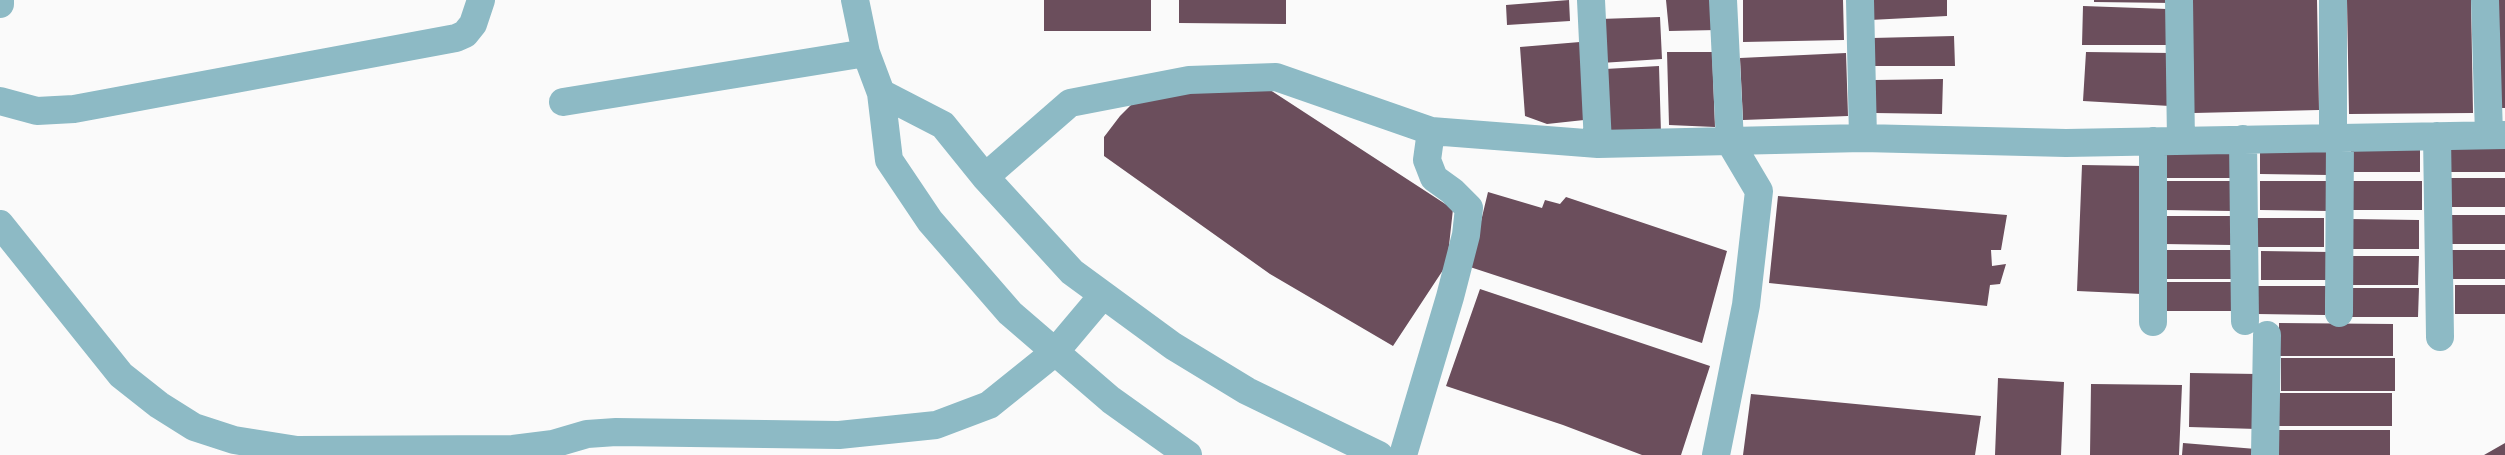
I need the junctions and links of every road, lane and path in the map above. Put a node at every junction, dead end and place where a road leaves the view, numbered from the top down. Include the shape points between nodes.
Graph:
1 (0, 0) edge
2 (482, 0) edge
3 (855, 0) edge
4 (1591, 0) edge
5 (1722, 0) edge
6 (1860, 0) edge
7 (2179, 0) edge
8 (2332, 0) edge
9 (2485, 0) edge
10 (0, 4) edge
11 (866, 53) junction
12 (881, 93) junction
13 (0, 101) edge
14 (563, 102) dead end
15 (1431, 132) junction
16 (2497, 135) edge
17 (2437, 136) junction
18 (1863, 138) junction
19 (2336, 138) junction
20 (2243, 139) junction
21 (2153, 141) junction
22 (2181, 141) junction
23 (1730, 142) junction
24 (1598, 144) junction
25 (985, 177) junction
26 (0, 224) edge
27 (1103, 295) junction
28 (2339, 313) dead end
29 (2153, 322) dead end
30 (2440, 337) dead end
31 (1055, 352) junction
32 (1188, 455) edge
33 (1379, 455) edge
34 (1403, 455) edge
35 (1716, 455) edge
36 (2266, 455) edge

1 - 10 street
2 - 13 street via 473,24 465,34 456,38 74,110 37,111
3 - 11 street
4 - 24 street
5 - 23 street
6 - 18 street
7 - 22 street
8 - 19 street
9 - 16 street
11 - 12 street
11 - 14 street
12 - 25 street via 943,125
12 - 31 street via 889,160 930,220 1010,313
15 - 24 street
15 - 25 street via 1276,76 1189,80 1070,103
15 - 34 street via 1427,160 1434,178 1469,208 1466,235 1450,297
16 - 17 street
17 - 19 street
17 - 30 street
18 - 21 street via 2066,143
18 - 23 street
19 - 20 street
19 - 28 street
20 - 22 street
20 - 36 street
21 - 22 street
21 - 29 street
23 - 24 street
23 - 35 street via 1759,191 1746,305
25 - 27 street via 1072,272
26 - 31 street via 122,376 159,405 194,427 226,438 296,450 513,449 553,444 587,434 616,432 839,435 936,425 989,405
27 - 31 street
27 - 33 street via 1173,346 1247,391
31 - 32 street via 1111,400

